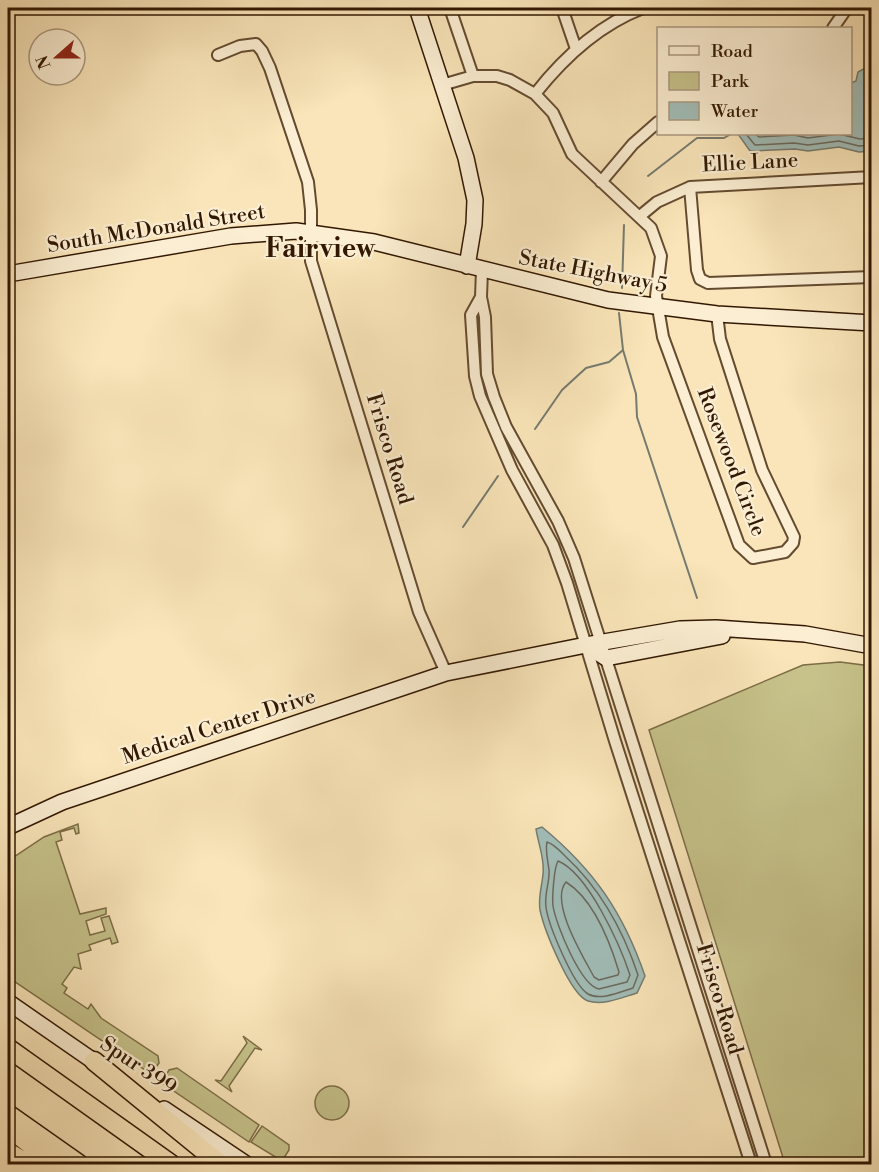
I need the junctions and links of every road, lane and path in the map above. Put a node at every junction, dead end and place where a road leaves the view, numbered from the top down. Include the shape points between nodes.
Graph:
1 (417, 8) edge
2 (450, 8) edge
3 (562, 8) edge
4 (643, 8) edge
5 (847, 8) edge
6 (834, 27) edge
7 (576, 49) junction
8 (218, 55) dead end
9 (472, 76) junction
10 (442, 85) junction
11 (535, 94) junction
12 (657, 123) edge
13 (872, 177) edge
14 (601, 182) junction
15 (690, 187) junction
16 (640, 216) junction
17 (311, 232) junction
18 (475, 268) junction
19 (8, 274) edge
20 (872, 277) edge
21 (481, 297) junction
22 (656, 307) junction
23 (717, 315) junction
24 (872, 323) edge
25 (529, 471) junction
26 (517, 477) junction
27 (753, 631) junction
28 (594, 644) junction
29 (872, 646) edge
30 (606, 658) junction
31 (446, 672) junction
32 (651, 803) junction
33 (637, 807) junction
34 (8, 827) edge
35 (8, 1002) edge
36 (717, 1008) junction
37 (703, 1012) junction
38 (8, 1048) edge
39 (93, 1061) junction
40 (8, 1114) edge
41 (8, 1127) edge
42 (8, 1152) edge
43 (8, 1161) edge
44 (12, 1164) edge
45 (27, 1164) edge
46 (56, 1164) edge
47 (79, 1164) edge
48 (171, 1164) edge
49 (220, 1164) edge
50 (246, 1164) edge
51 (751, 1164) edge
52 (766, 1164) edge

1 - 10 main road
2 - 9 street
3 - 7 street
4 - 7 street via 605,27
5 - 6 street
7 - 11 street
8 - 17 street, Frisco Road via 256,44 262,51 308,182
9 - 10 street
9 - 11 street via 497,76
10 - 18 main road via 475,200
11 - 14 street via 553,113 572,154
12 - 14 street
13 - 15 street, Ellie Lane
14 - 16 street
15 - 16 street, Ellie Lane via 657,202
15 - 20 street via 697,270 700,279 708,283
16 - 22 street via 651,228 661,256
17 - 18 main road, State Highway 5 via 374,242
17 - 19 main road, South McDonald Street via 231,236
17 - 31 street, Frisco Road via 311,261 419,612
18 - 21 street
18 - 22 main road, State Highway 5 via 590,297
21 - 25 street via 490,382 506,427
21 - 26 street via 471,315 475,376 480,396
22 - 23 main road, State Highway 5
22 - 23 street, Rosewood Circle via 663,337 739,545 753,558 764,558 790,548 793,530 762,470 720,339
23 - 24 main road, State Highway 5
25 - 26 street
25 - 28 street via 574,558
26 - 28 street via 553,545
27 - 28 main road, Medical Center Drive via 681,629
27 - 29 main road via 805,634
27 - 30 main road
28 - 30 main road
28 - 31 main road, Medical Center Drive
28 - 33 street, Frisco Road
30 - 32 street
31 - 34 main road, Medical Center Drive via 62,802
32 - 33 street
32 - 36 street
33 - 37 street, Frisco Road
35 - 39 main road, Spur 399
36 - 37 street
36 - 52 street
37 - 51 street, Frisco Road
38 - 48 highway
39 - 49 highway
39 - 50 main road, Spur 399
40 - 47 highway
41 - 46 highway
42 - 45 highway
43 - 44 main road

